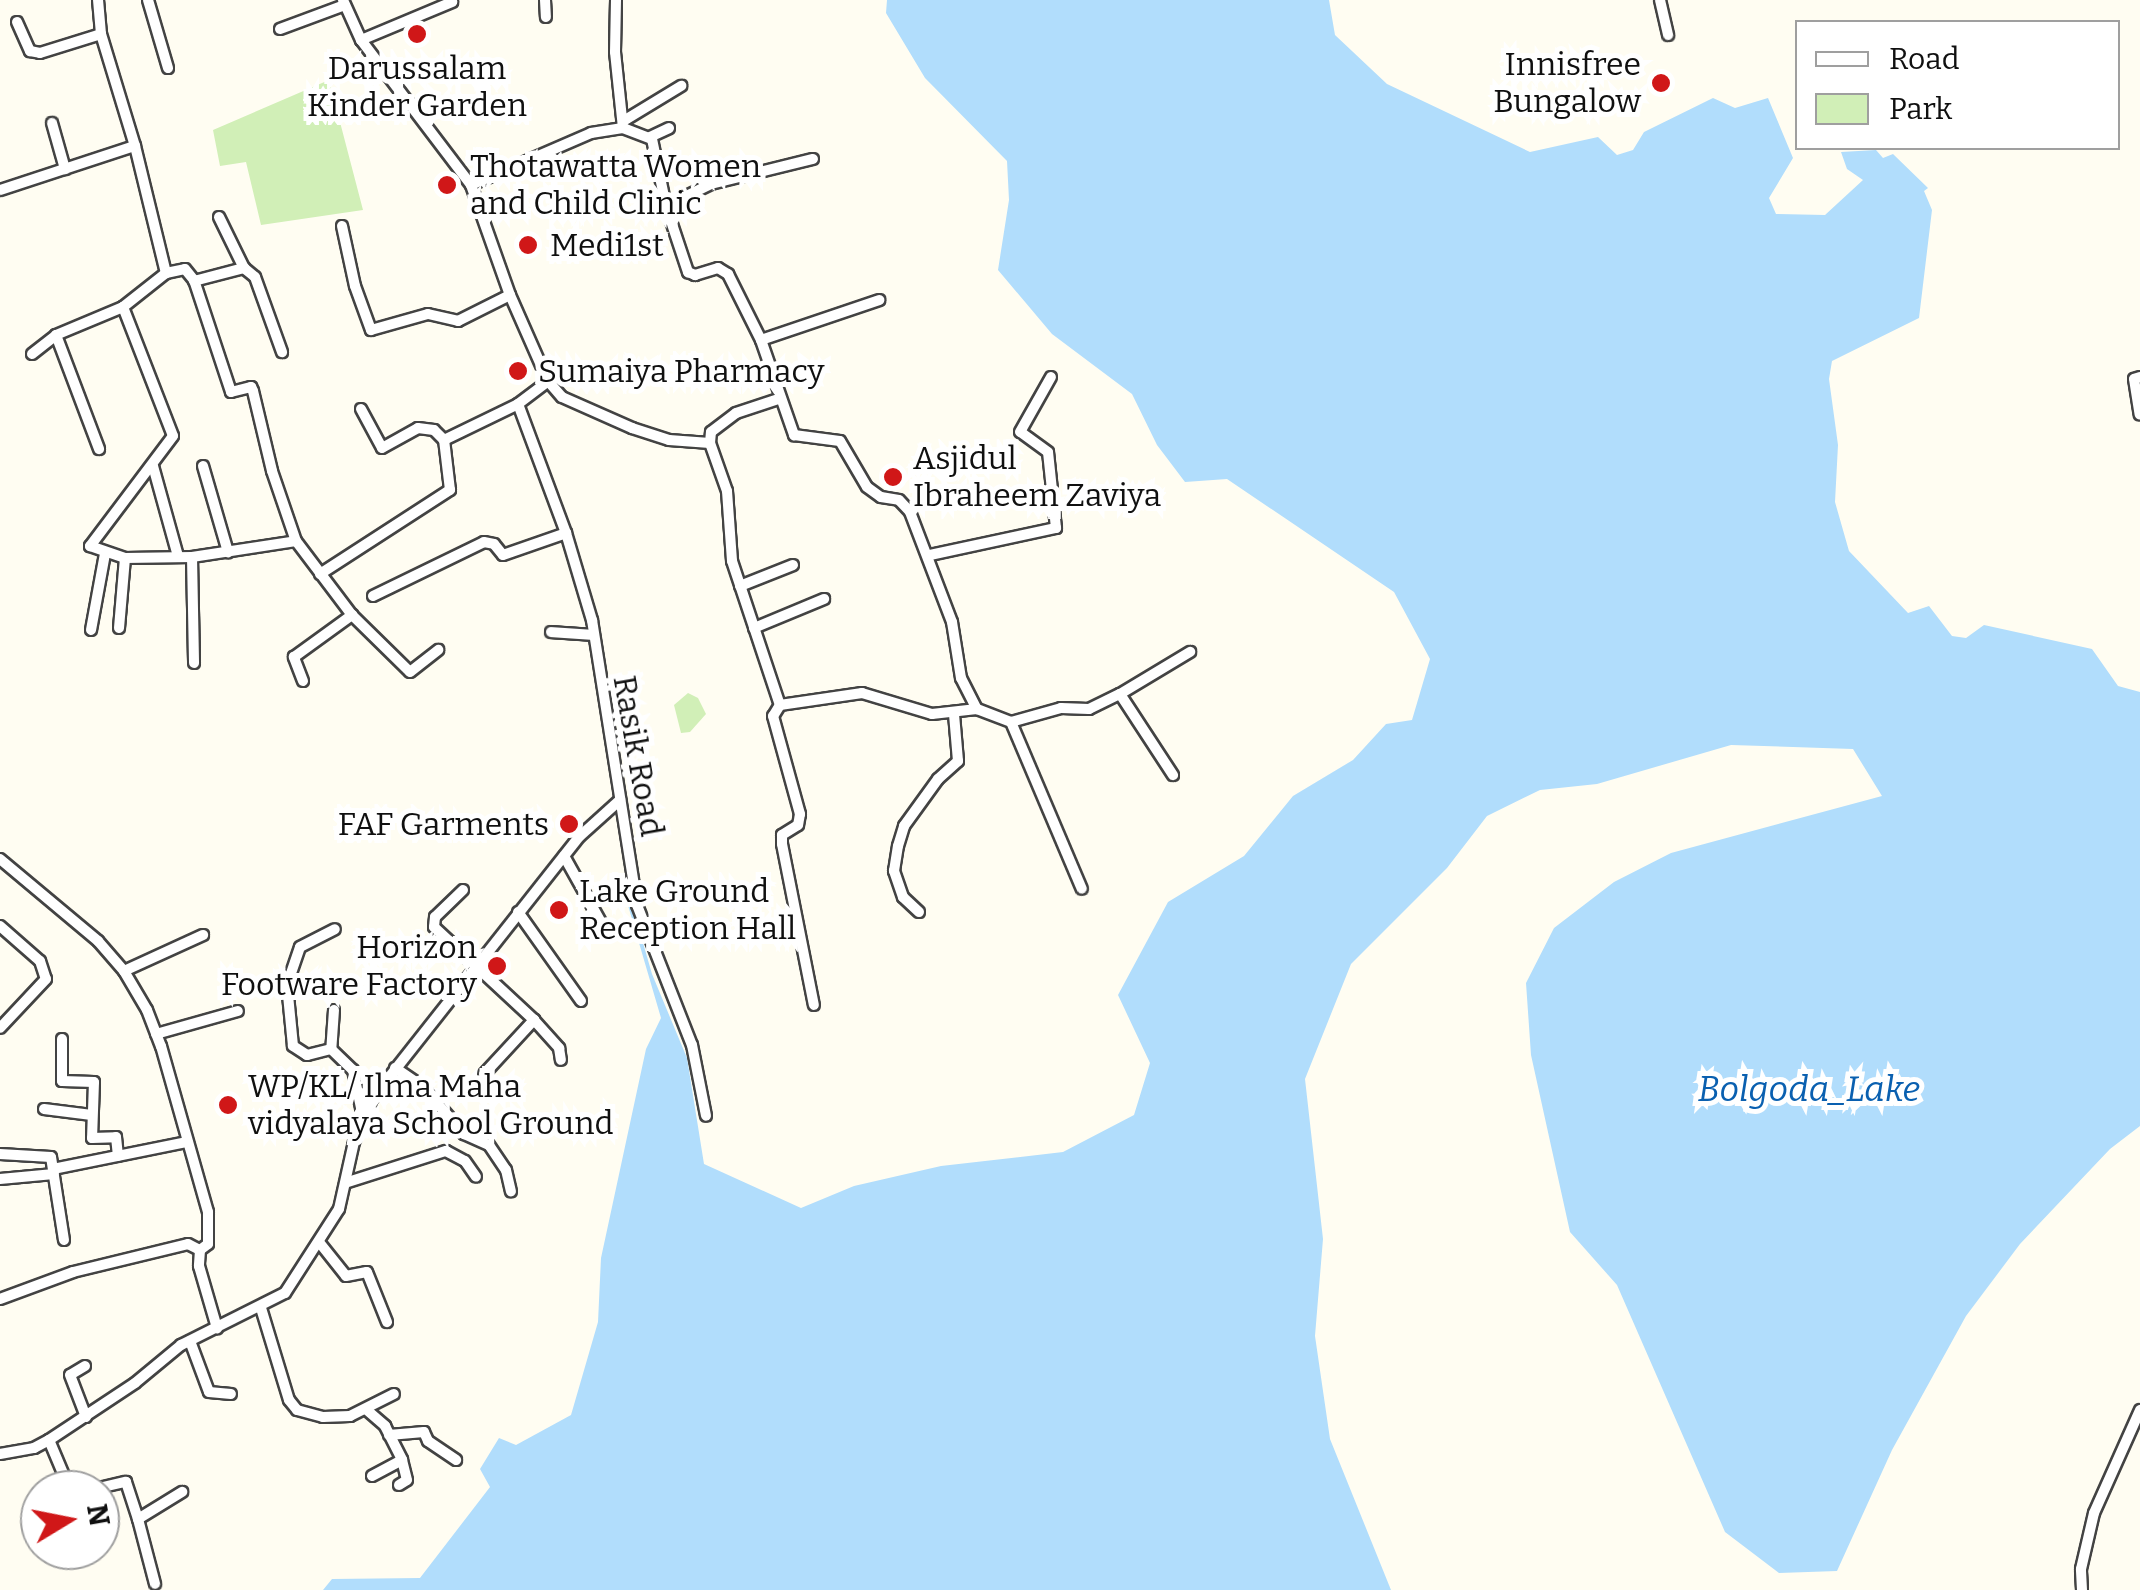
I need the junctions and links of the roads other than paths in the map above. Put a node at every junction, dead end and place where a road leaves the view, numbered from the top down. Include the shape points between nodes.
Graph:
1 (98, 0) edge
2 (148, 0) edge
3 (545, 0) edge
4 (616, 0) edge
5 (1660, 0) edge
6 (344, 2) edge
7 (452, 2) edge
8 (546, 17) dead end
9 (17, 22) dead end
10 (280, 29) dead end
11 (102, 34) junction
12 (1668, 35) dead end
13 (360, 40) junction
14 (168, 68) dead end
15 (681, 86) dead end
16 (52, 123) dead end
17 (624, 124) junction
18 (669, 128) dead end
19 (650, 137) junction
20 (135, 146) junction
21 (813, 159) dead end
22 (65, 169) junction
23 (471, 185) junction
24 (0, 190) edge
25 (666, 206) junction
26 (219, 216) dead end
27 (342, 226) dead end
28 (244, 268) junction
29 (166, 273) junction
30 (194, 280) junction
31 (510, 295) junction
32 (878, 300) dead end
33 (123, 306) junction
34 (56, 335) junction
35 (762, 340) junction
36 (282, 352) dead end
37 (32, 354) dead end
38 (1051, 377) dead end
39 (2140, 377) edge
40 (548, 381) junction
41 (781, 398) junction
42 (518, 404) junction
43 (361, 408) dead end
44 (2140, 415) edge
45 (444, 440) junction
46 (710, 444) junction
47 (99, 449) dead end
48 (154, 466) junction
49 (203, 466) dead end
50 (566, 534) junction
51 (296, 541) junction
52 (228, 552) junction
53 (106, 554) junction
54 (178, 556) junction
55 (930, 556) junction
56 (192, 557) junction
57 (124, 558) junction
58 (794, 565) dead end
59 (320, 574) junction
60 (740, 586) junction
61 (373, 596) dead end
62 (824, 599) dead end
63 (352, 615) junction
64 (119, 628) dead end
65 (754, 628) junction
66 (91, 630) dead end
67 (551, 632) dead end
68 (593, 635) junction
69 (438, 650) dead end
70 (1190, 652) dead end
71 (194, 663) dead end
72 (303, 681) dead end
73 (1120, 694) junction
74 (780, 705) junction
75 (977, 709) junction
76 (954, 714) junction
77 (1011, 722) junction
78 (1174, 775) dead end
79 (620, 800) junction
80 (564, 856) junction
81 (2, 866) edge
82 (1082, 888) dead end
83 (463, 890) dead end
84 (518, 912) junction
85 (920, 912) dead end
86 (0, 926) edge
87 (336, 929) dead end
88 (607, 933) dead end
89 (203, 935) dead end
90 (478, 966) junction
91 (124, 971) junction
92 (581, 1001) dead end
93 (814, 1005) dead end
94 (334, 1010) dead end
95 (238, 1011) dead end
96 (534, 1020) junction
97 (0, 1028) edge
98 (156, 1034) junction
99 (62, 1039) dead end
100 (331, 1049) junction
101 (562, 1060) dead end
102 (394, 1068) junction
103 (484, 1074) dead end
104 (44, 1109) dead end
105 (366, 1114) junction
106 (92, 1116) junction
107 (706, 1116) dead end
108 (187, 1142) junction
109 (0, 1154) edge
110 (118, 1156) junction
111 (54, 1171) junction
112 (476, 1178) dead end
113 (0, 1179) edge
114 (348, 1182) junction
115 (511, 1192) dead end
116 (64, 1240) dead end
117 (319, 1242) junction
118 (200, 1250) junction
119 (0, 1299) edge
120 (261, 1308) junction
121 (387, 1322) dead end
122 (217, 1328) junction
123 (190, 1340) junction
124 (85, 1366) dead end
125 (231, 1394) dead end
126 (394, 1394) dead end
127 (368, 1410) junction
128 (2140, 1410) edge
129 (86, 1417) junction
130 (389, 1435) junction
131 (50, 1440) junction
132 (0, 1454) edge
133 (402, 1460) junction
134 (456, 1460) dead end
135 (62, 1470) edge
136 (372, 1476) dead end
137 (120, 1483) edge
138 (399, 1485) dead end
139 (182, 1492) dead end
140 (138, 1519) junction
141 (155, 1584) dead end
142 (2082, 1590) edge

1 - 11 street
2 - 14 street
3 - 8 street
4 - 17 street
5 - 12 street
6 - 10 street
6 - 13 street
7 - 13 street
9 - 11 street via 30,51 40,53
11 - 20 street
13 - 23 street
15 - 17 street
16 - 22 street
17 - 19 street
17 - 23 street
18 - 19 street
19 - 25 street
20 - 22 street
20 - 29 street
21 - 25 street via 711,184
22 - 24 street
23 - 31 street
25 - 35 street via 688,272 718,268 728,274
26 - 28 street
27 - 31 street via 371,330 428,314 458,321
28 - 30 street
28 - 36 street via 255,277
29 - 30 street via 185,269
29 - 33 street
30 - 51 street via 231,392 253,391
31 - 40 street
32 - 35 street
33 - 34 street
33 - 48 street via 172,431 171,444
34 - 37 street
34 - 47 street
35 - 41 street
38 - 55 street via 1020,432 1048,452 1056,528
39 - 44 street via 2134,379
40 - 42 street
40 - 46 street via 562,397 632,428
41 - 46 street via 736,412 712,432
41 - 55 street via 794,436 840,442 866,487 910,512
42 - 45 street
42 - 50 street, Rasik Road
43 - 45 street via 382,448 418,428
45 - 59 street via 450,490
46 - 60 street via 727,491
48 - 53 street via 92,542
48 - 54 street
49 - 52 street
50 - 61 street via 504,554 484,542
50 - 68 street, Rasik Road
51 - 52 street
51 - 59 street
52 - 56 street
53 - 57 street
53 - 66 street
54 - 56 street
54 - 57 street
55 - 75 street via 952,622 961,678
56 - 71 street
57 - 64 street
58 - 60 street
59 - 63 street
60 - 65 street
62 - 65 street
63 - 69 street via 410,672
63 - 72 street via 294,657
65 - 74 street
67 - 68 street
68 - 79 street, Rasik Road
70 - 73 street
73 - 77 street via 1089,709 1061,708
73 - 78 street
74 - 76 street via 862,693
74 - 93 street via 773,716 800,814 782,844
75 - 76 street
75 - 77 street
76 - 85 street via 958,761 904,826 898,846 894,871 903,896
77 - 82 street
79 - 80 street
79 - 107 street, Rasik Road via 641,923 692,1045
80 - 84 street
80 - 88 street
81 - 91 street via 98,941
83 - 90 street via 432,922
84 - 90 street
84 - 92 street
86 - 97 street via 40,961 46,979
87 - 100 street via 300,946 287,985 293,1046 307,1055
89 - 91 street
90 - 96 street
90 - 102 street
91 - 98 street
94 - 100 street
95 - 98 street
96 - 101 street
96 - 103 street
98 - 108 street
99 - 106 street via 62,1081 94,1082
100 - 105 street via 354,1070
102 - 105 street
102 - 115 street via 422,1086 464,1134 490,1145
104 - 106 street
105 - 114 street
106 - 110 street via 92,1138 116,1137
108 - 110 street
108 - 118 street via 208,1212 208,1244
109 - 111 street via 45,1155
110 - 111 street
111 - 113 street
111 - 116 street
112 - 114 street via 465,1161 446,1151
114 - 117 street
117 - 120 street via 285,1293
117 - 121 street via 346,1276 366,1272
118 - 119 street via 188,1244 74,1272
118 - 122 street
120 - 122 street
120 - 127 street via 297,1410 323,1417
122 - 123 street
123 - 125 street via 209,1392
123 - 129 street
124 - 129 street via 70,1376
126 - 127 street
127 - 130 street
128 - 142 street via 2094,1513
129 - 131 street
130 - 133 street
130 - 134 street via 424,1432
131 - 132 street
131 - 135 street
133 - 136 street
133 - 138 street via 407,1480
137 - 140 street via 126,1482
139 - 140 street
140 - 141 street

